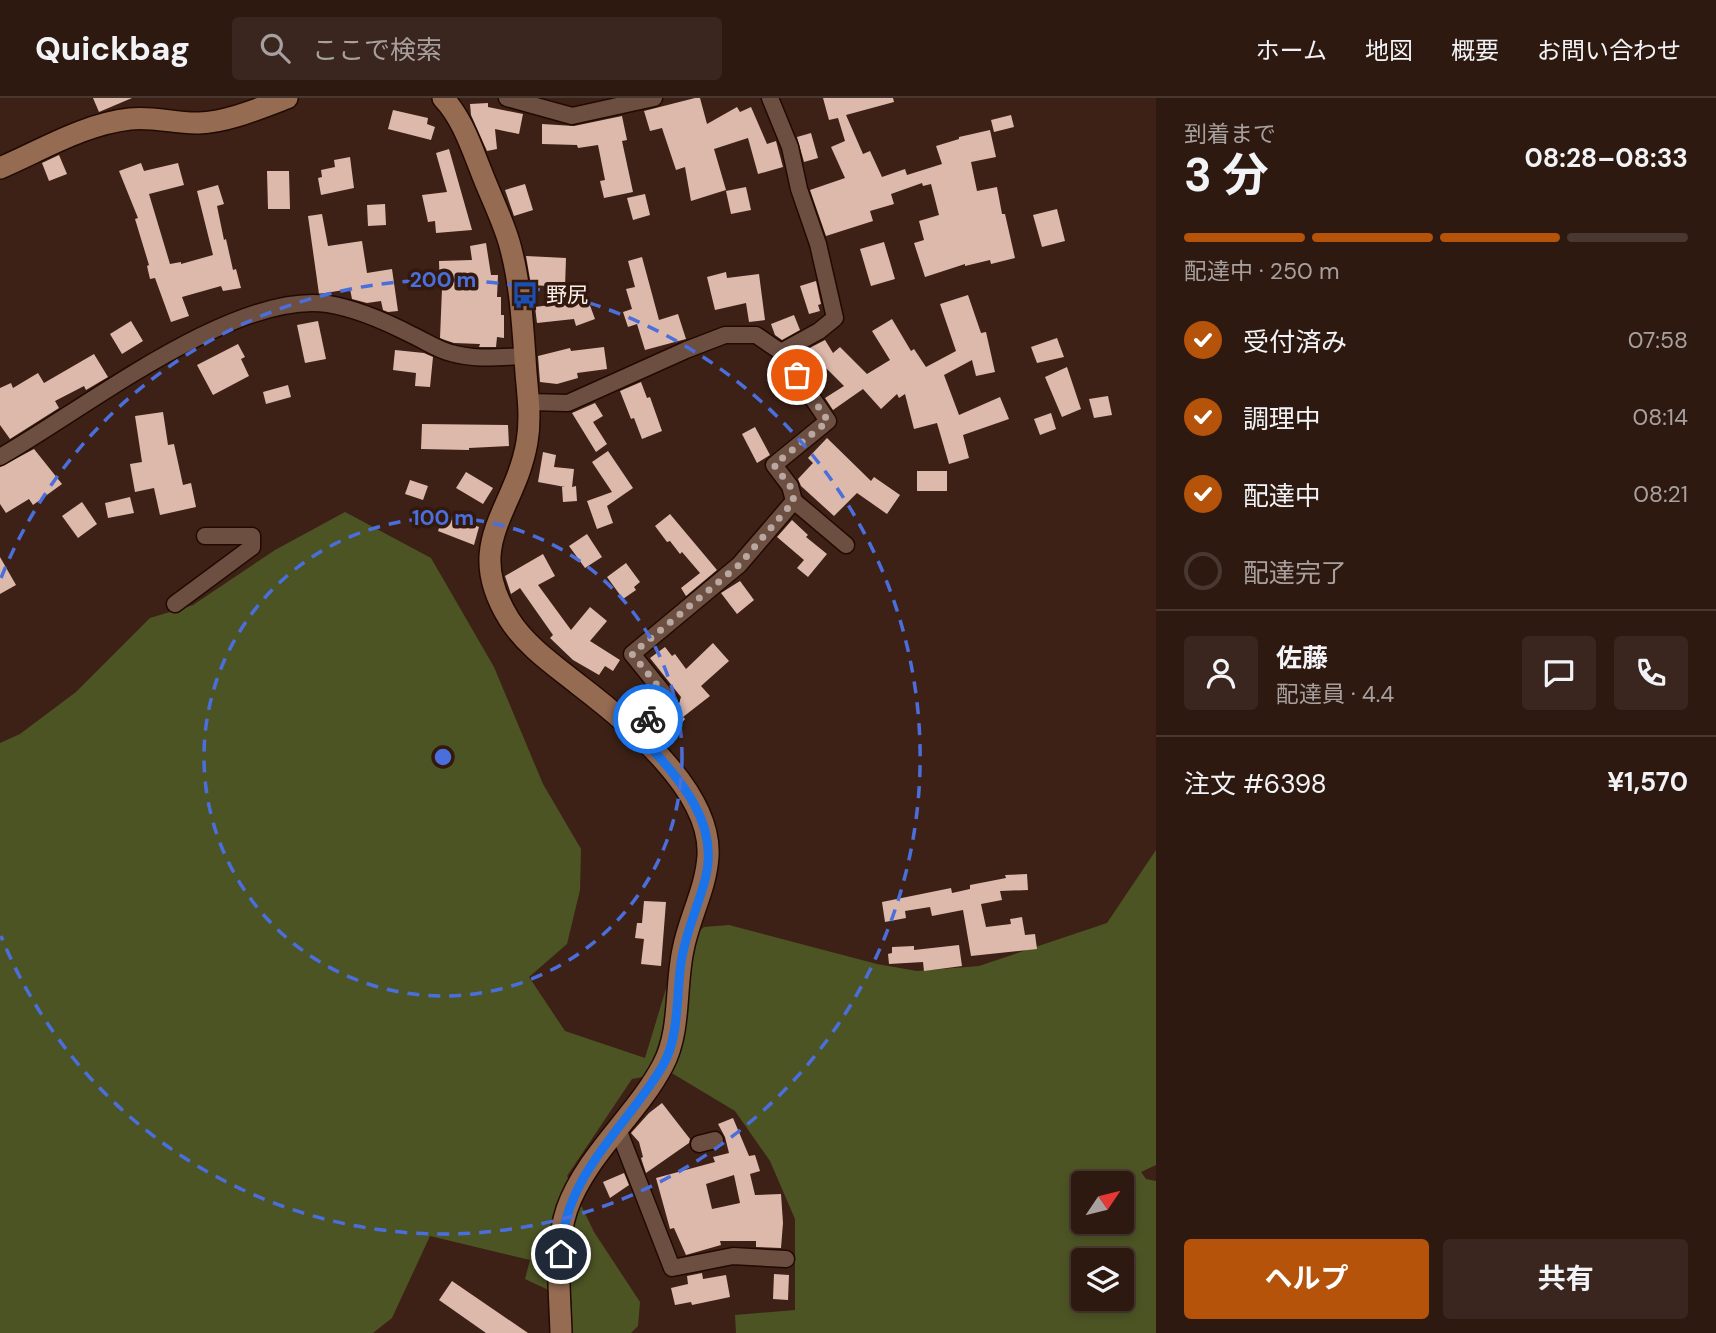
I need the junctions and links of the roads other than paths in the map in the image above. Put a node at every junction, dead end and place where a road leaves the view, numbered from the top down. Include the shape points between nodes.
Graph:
1 (287, 98) edge
2 (447, 98) edge
3 (507, 98) edge
4 (654, 98) edge
5 (770, 98) edge
6 (0, 168) edge
7 (781, 352) junction
8 (525, 356) junction
9 (528, 402) junction
10 (0, 457) edge
11 (794, 501) junction
12 (205, 536) dead end
13 (846, 545) dead end
14 (175, 604) dead end
15 (635, 730) junction
16 (618, 1129) junction
17 (715, 1140) dead end
18 (699, 1144) dead end
19 (786, 1259) dead end
20 (561, 1333) edge

1 - 6 street via 200,123 144,118 109,122
2 - 8 street via 470,142 508,240
3 - 4 street via 572,116
5 - 7 street via 790,147 835,318
7 - 9 street via 756,335 726,335 568,403
7 - 11 street via 828,421 774,465 790,486
8 - 9 street
8 - 10 street via 475,358 448,353 367,313 326,304 286,304 177,348
9 - 15 street via 521,466 489,550 497,593 509,619 529,644
11 - 13 street
11 - 15 street via 739,565 632,654 670,701
12 - 14 street via 252,536 252,547
15 - 16 street via 695,805 709,853 683,948 673,1036 664,1064
16 - 19 street via 672,1268 733,1256
16 - 20 street via 567,1208 561,1234
17 - 18 street

